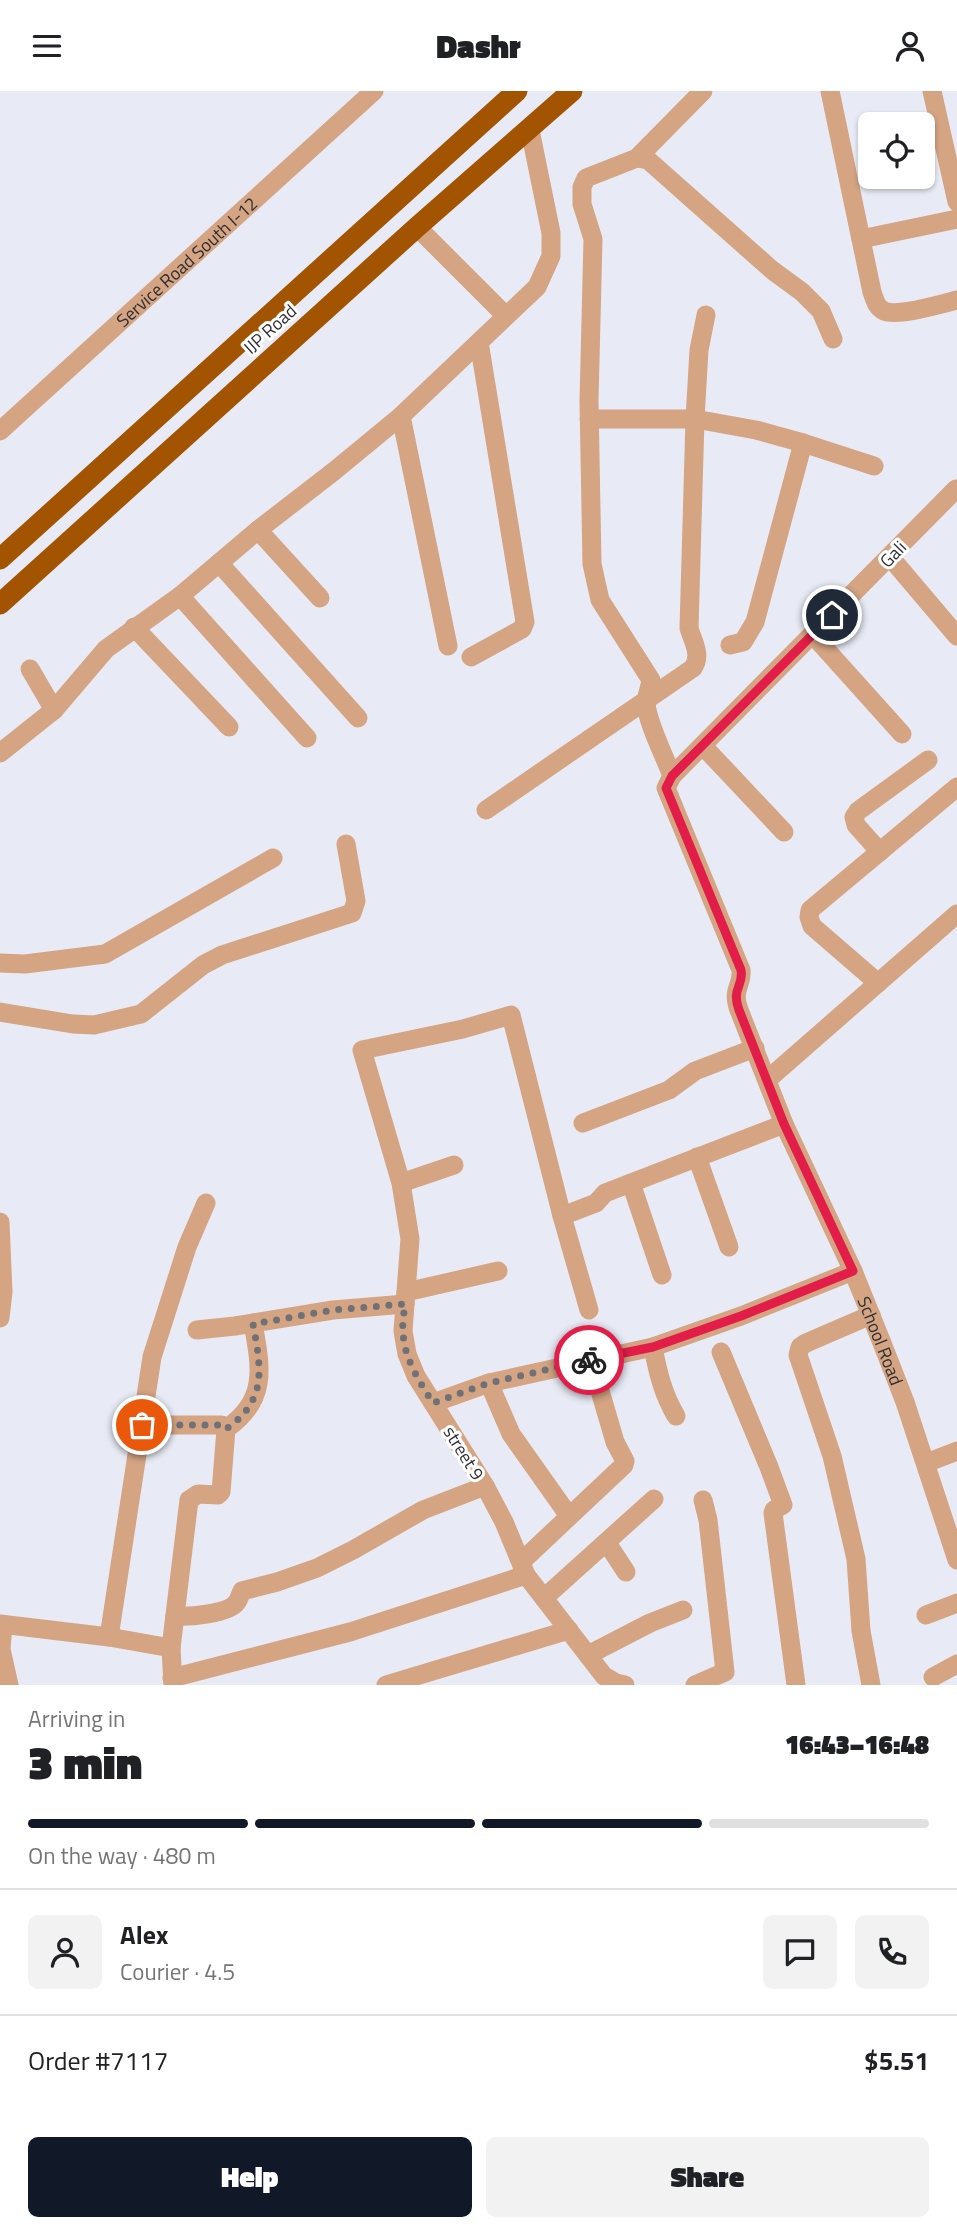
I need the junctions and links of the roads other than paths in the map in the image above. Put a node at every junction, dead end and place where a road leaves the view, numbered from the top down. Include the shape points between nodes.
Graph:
1 (374, 91) edge
2 (517, 91) edge
3 (572, 91) edge
4 (703, 91) edge
5 (830, 91) edge
6 (932, 91) edge
7 (530, 130) junction
8 (637, 157) junction
9 (957, 202) edge
10 (957, 219) edge
11 (417, 227) junction
12 (861, 239) junction
13 (957, 300) edge
14 (706, 315) dead end
15 (506, 316) junction
16 (834, 339) dead end
17 (479, 342) junction
18 (401, 416) junction
19 (589, 419) junction
20 (695, 419) junction
21 (0, 431) edge
22 (803, 443) junction
23 (874, 466) dead end
24 (957, 489) edge
25 (258, 530) junction
26 (890, 557) junction
27 (0, 559) edge
28 (219, 563) junction
29 (180, 596) junction
30 (320, 598) dead end
31 (0, 604) edge
32 (134, 627) junction
33 (813, 635) junction
34 (957, 636) edge
35 (730, 645) dead end
36 (447, 646) dead end
37 (471, 657) dead end
38 (30, 669) dead end
39 (646, 699) junction
40 (54, 710) junction
41 (358, 718) dead end
42 (229, 727) dead end
43 (902, 734) dead end
44 (307, 738) dead end
45 (703, 746) junction
46 (0, 753) edge
47 (928, 760) dead end
48 (672, 776) junction
49 (957, 787) edge
50 (486, 810) dead end
51 (784, 832) dead end
52 (346, 844) dead end
53 (880, 852) junction
54 (273, 858) dead end
55 (957, 914) edge
56 (0, 963) edge
57 (878, 983) junction
58 (0, 1012) edge
59 (755, 1048) junction
60 (767, 1080) junction
61 (583, 1123) dead end
62 (784, 1124) junction
63 (697, 1157) junction
64 (454, 1165) dead end
65 (401, 1183) junction
66 (631, 1183) junction
67 (205, 1203) dead end
68 (562, 1216) junction
69 (0, 1222) edge
70 (729, 1247) dead end
71 (498, 1271) dead end
72 (853, 1271) junction
73 (662, 1275) dead end
74 (405, 1298) junction
75 (589, 1310) dead end
76 (871, 1315) junction
77 (0, 1318) edge
78 (253, 1324) junction
79 (197, 1330) dead end
80 (653, 1347) junction
81 (721, 1352) dead end
82 (591, 1360) junction
83 (489, 1383) junction
84 (433, 1403) junction
85 (677, 1416) dead end
86 (142, 1425) junction
87 (226, 1429) junction
88 (957, 1451) edge
89 (926, 1463) junction
90 (485, 1486) junction
91 (654, 1499) dead end
92 (703, 1500) dead end
93 (569, 1515) junction
94 (607, 1543) junction
95 (957, 1560) edge
96 (523, 1569) junction
97 (626, 1572) dead end
98 (544, 1598) junction
99 (957, 1602) edge
100 (683, 1610) dead end
101 (926, 1615) dead end
102 (175, 1616) junction
103 (1, 1625) edge
104 (569, 1630) junction
105 (109, 1637) junction
106 (171, 1648) junction
107 (588, 1655) junction
108 (957, 1664) edge
109 (933, 1677) dead end
110 (173, 1682) edge
111 (9, 1685) edge
112 (386, 1685) edge
113 (625, 1685) edge
114 (679, 1685) edge
115 (693, 1685) edge
116 (796, 1685) edge
117 (871, 1685) edge

1 - 21 street, Service Road South I-12
2 - 27 highway, IJP Road
3 - 7 highway, IJP Road
4 - 8 street
5 - 12 street
6 - 9 street
7 - 11 highway, IJP Road
7 - 15 street via 551,233 551,255 537,286
8 - 16 street via 648,160 802,292 821,311
8 - 19 street via 591,175 582,187 582,204 593,239
10 - 12 street
11 - 15 street
11 - 31 highway, IJP Road
12 - 13 street via 872,292 886,312
14 - 20 street
15 - 17 street
17 - 18 street
17 - 37 street via 525,622 522,629
18 - 25 street
18 - 36 street
19 - 20 street
19 - 39 street via 595,583 600,600 651,680
20 - 22 street
20 - 39 street via 689,628 697,662
22 - 23 street
22 - 35 street via 755,622 743,642
24 - 26 street, Gali
25 - 28 street
25 - 30 street
26 - 33 street, Gali
26 - 34 street
28 - 29 street
28 - 41 street
29 - 32 street
29 - 44 street
32 - 40 street via 106,649
32 - 42 street
33 - 43 street
33 - 45 street, Gali
38 - 40 street
39 - 48 street
39 - 50 street
40 - 46 street
45 - 48 street, Gali
45 - 51 street
47 - 53 street via 854,817
48 - 59 street, School Road via 666,792 741,970 736,993 739,1010
49 - 53 street
52 - 58 street via 356,901 352,913 222,955 141,1014 94,1025
53 - 57 street via 810,911 809,917 812,926
54 - 56 street via 105,954
55 - 57 street
57 - 60 street
59 - 60 street, School Road
59 - 61 street via 695,1071 669,1090
60 - 62 street, School Road
62 - 63 street
62 - 72 street, School Road
63 - 66 street
63 - 70 street
64 - 65 street
65 - 68 street, street 9 via 362,1050 511,1015
65 - 74 street, street 9 via 410,1239
66 - 68 street
66 - 73 street
67 - 86 street via 152,1357
68 - 75 street
69 - 77 street
71 - 74 street
72 - 76 street, School Road
72 - 80 street
74 - 78 street
74 - 84 street, street 9 via 407,1354
76 - 89 street, School Road
76 - 117 street via 806,1343 798,1355 832,1456 856,1559 861,1632
78 - 79 street
78 - 87 street via 261,1367 258,1387 241,1419
80 - 82 street
80 - 85 street via 659,1381
81 - 116 street via 783,1505 774,1513
82 - 83 street
82 - 93 street via 625,1461
83 - 84 street
83 - 93 street via 511,1434
84 - 90 street, street 9
86 - 87 street via 222,1425
86 - 105 street
87 - 102 street via 221,1492 198,1494 189,1500
88 - 89 street
89 - 95 street, School Road
90 - 96 street, street 9
90 - 102 street via 423,1510 317,1568 242,1591 237,1603 226,1608
91 - 94 street
92 - 115 street via 725,1672
93 - 96 street
94 - 97 street
94 - 98 street
96 - 98 street, street 9
96 - 110 street via 350,1632
98 - 104 street, street 9
99 - 101 street
100 - 107 street
102 - 106 street
103 - 105 street
103 - 111 street
104 - 107 street, street 9
104 - 112 street
105 - 106 street
106 - 110 street
107 - 113 street, street 9 via 604,1676
108 - 109 street
114 - 115 street

